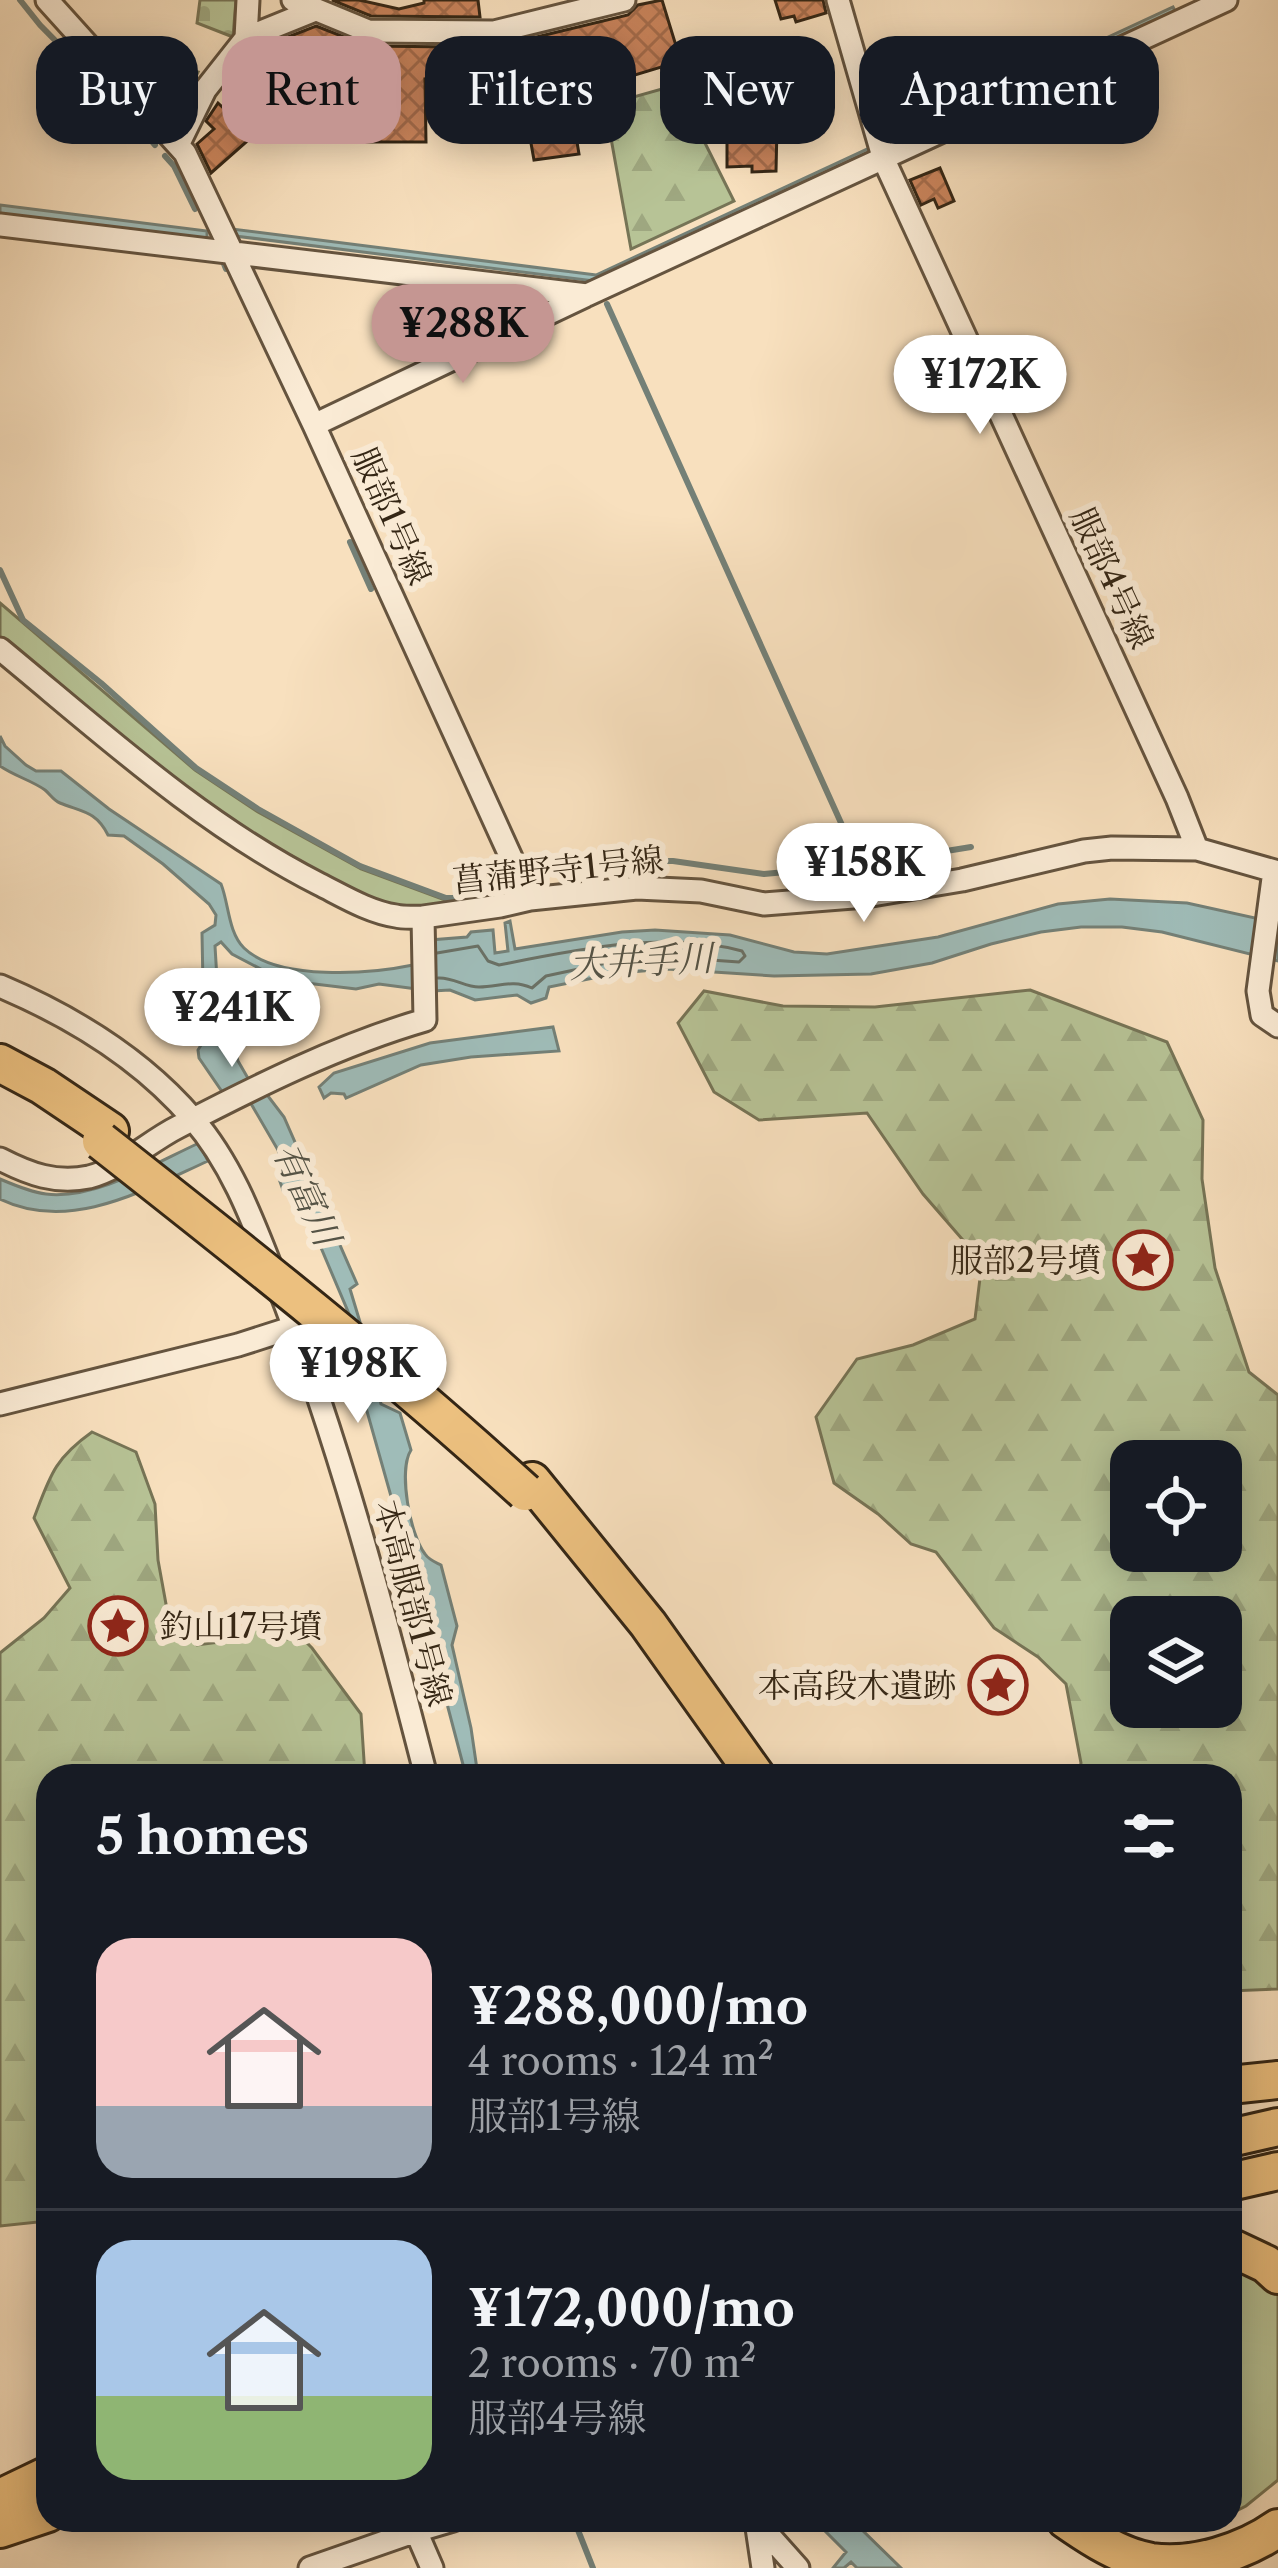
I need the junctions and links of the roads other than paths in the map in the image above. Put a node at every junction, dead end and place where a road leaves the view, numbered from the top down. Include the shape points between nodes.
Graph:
1 (47, 0) edge
2 (248, 0) edge
3 (293, 0) edge
4 (624, 0) edge
5 (838, 0) edge
6 (1226, 0) edge
7 (1185, 9) edge
8 (315, 10) junction
9 (246, 36) edge
10 (251, 36) edge
11 (222, 68) edge
12 (178, 145) junction
13 (884, 160) junction
14 (0, 225) edge
15 (234, 254) junction
16 (587, 295) junction
17 (314, 424) junction
18 (0, 649) edge
19 (1197, 849) junction
20 (1274, 878) edge
21 (530, 899) junction
22 (424, 923) junction
23 (0, 986) edge
24 (1278, 1026) edge
25 (0, 1063) edge
26 (0, 1079) edge
27 (200, 1116) junction
28 (105, 1136) junction
29 (0, 1159) edge
30 (294, 1327) junction
31 (0, 1404) edge
32 (423, 1764) edge
33 (731, 1764) edge
34 (1278, 2080) edge
35 (1242, 2084) edge
36 (1278, 2127) edge
37 (1242, 2135) edge
38 (1278, 2171) edge
39 (1242, 2179) edge
40 (1242, 2253) edge
41 (1278, 2275) edge
42 (36, 2482) edge
43 (36, 2491) edge
44 (1278, 2500) edge
45 (0, 2503) edge
46 (36, 2516) edge
47 (1242, 2524) edge
48 (1278, 2528) edge
49 (0, 2529) edge
50 (413, 2532) edge
51 (416, 2532) edge
52 (758, 2532) edge
53 (766, 2532) edge
54 (1083, 2532) edge
55 (1124, 2532) edge
56 (1225, 2532) edge
57 (310, 2568) edge
58 (432, 2568) edge
59 (763, 2568) edge
60 (797, 2568) edge

1 - 12 street, 服部1号線
2 - 9 street
3 - 8 street
4 - 8 street via 494,32 368,31
5 - 13 street, 服部4号線
6 - 7 street
7 - 13 street
8 - 10 street
11 - 12 street
12 - 15 street, 服部1号線
13 - 16 street
13 - 19 street, 服部4号線
14 - 15 street
15 - 16 street
15 - 17 street, 服部1号線
16 - 17 street
17 - 21 street, 服部1号線
18 - 22 street via 250,844 352,901
19 - 20 street, 菖蒲野寺1号線
19 - 21 street, 菖蒲野寺1号線 via 1084,851 866,896 764,904 637,888
20 - 24 street via 1258,991 1262,1016
21 - 22 street, 菖蒲野寺1号線
22 - 27 street via 425,1020 368,1037
23 - 27 street, 本高服部1号線 via 95,1034
25 - 28 highway
26 - 28 highway
27 - 29 street via 90,1176 36,1177
27 - 30 street, 本高服部1号線
28 - 33 highway, bridge via 528,1487
30 - 31 street
30 - 32 street, 本高服部1号線 via 337,1451
34 - 35 highway
36 - 37 highway
38 - 39 highway
40 - 41 highway
42 - 45 highway
43 - 45 highway
44 - 47 highway
46 - 49 highway
48 - 54 highway via 1236,2552 1152,2562
50 - 57 street
51 - 58 street
52 - 59 street
53 - 60 street
55 - 56 highway via 1170,2542

